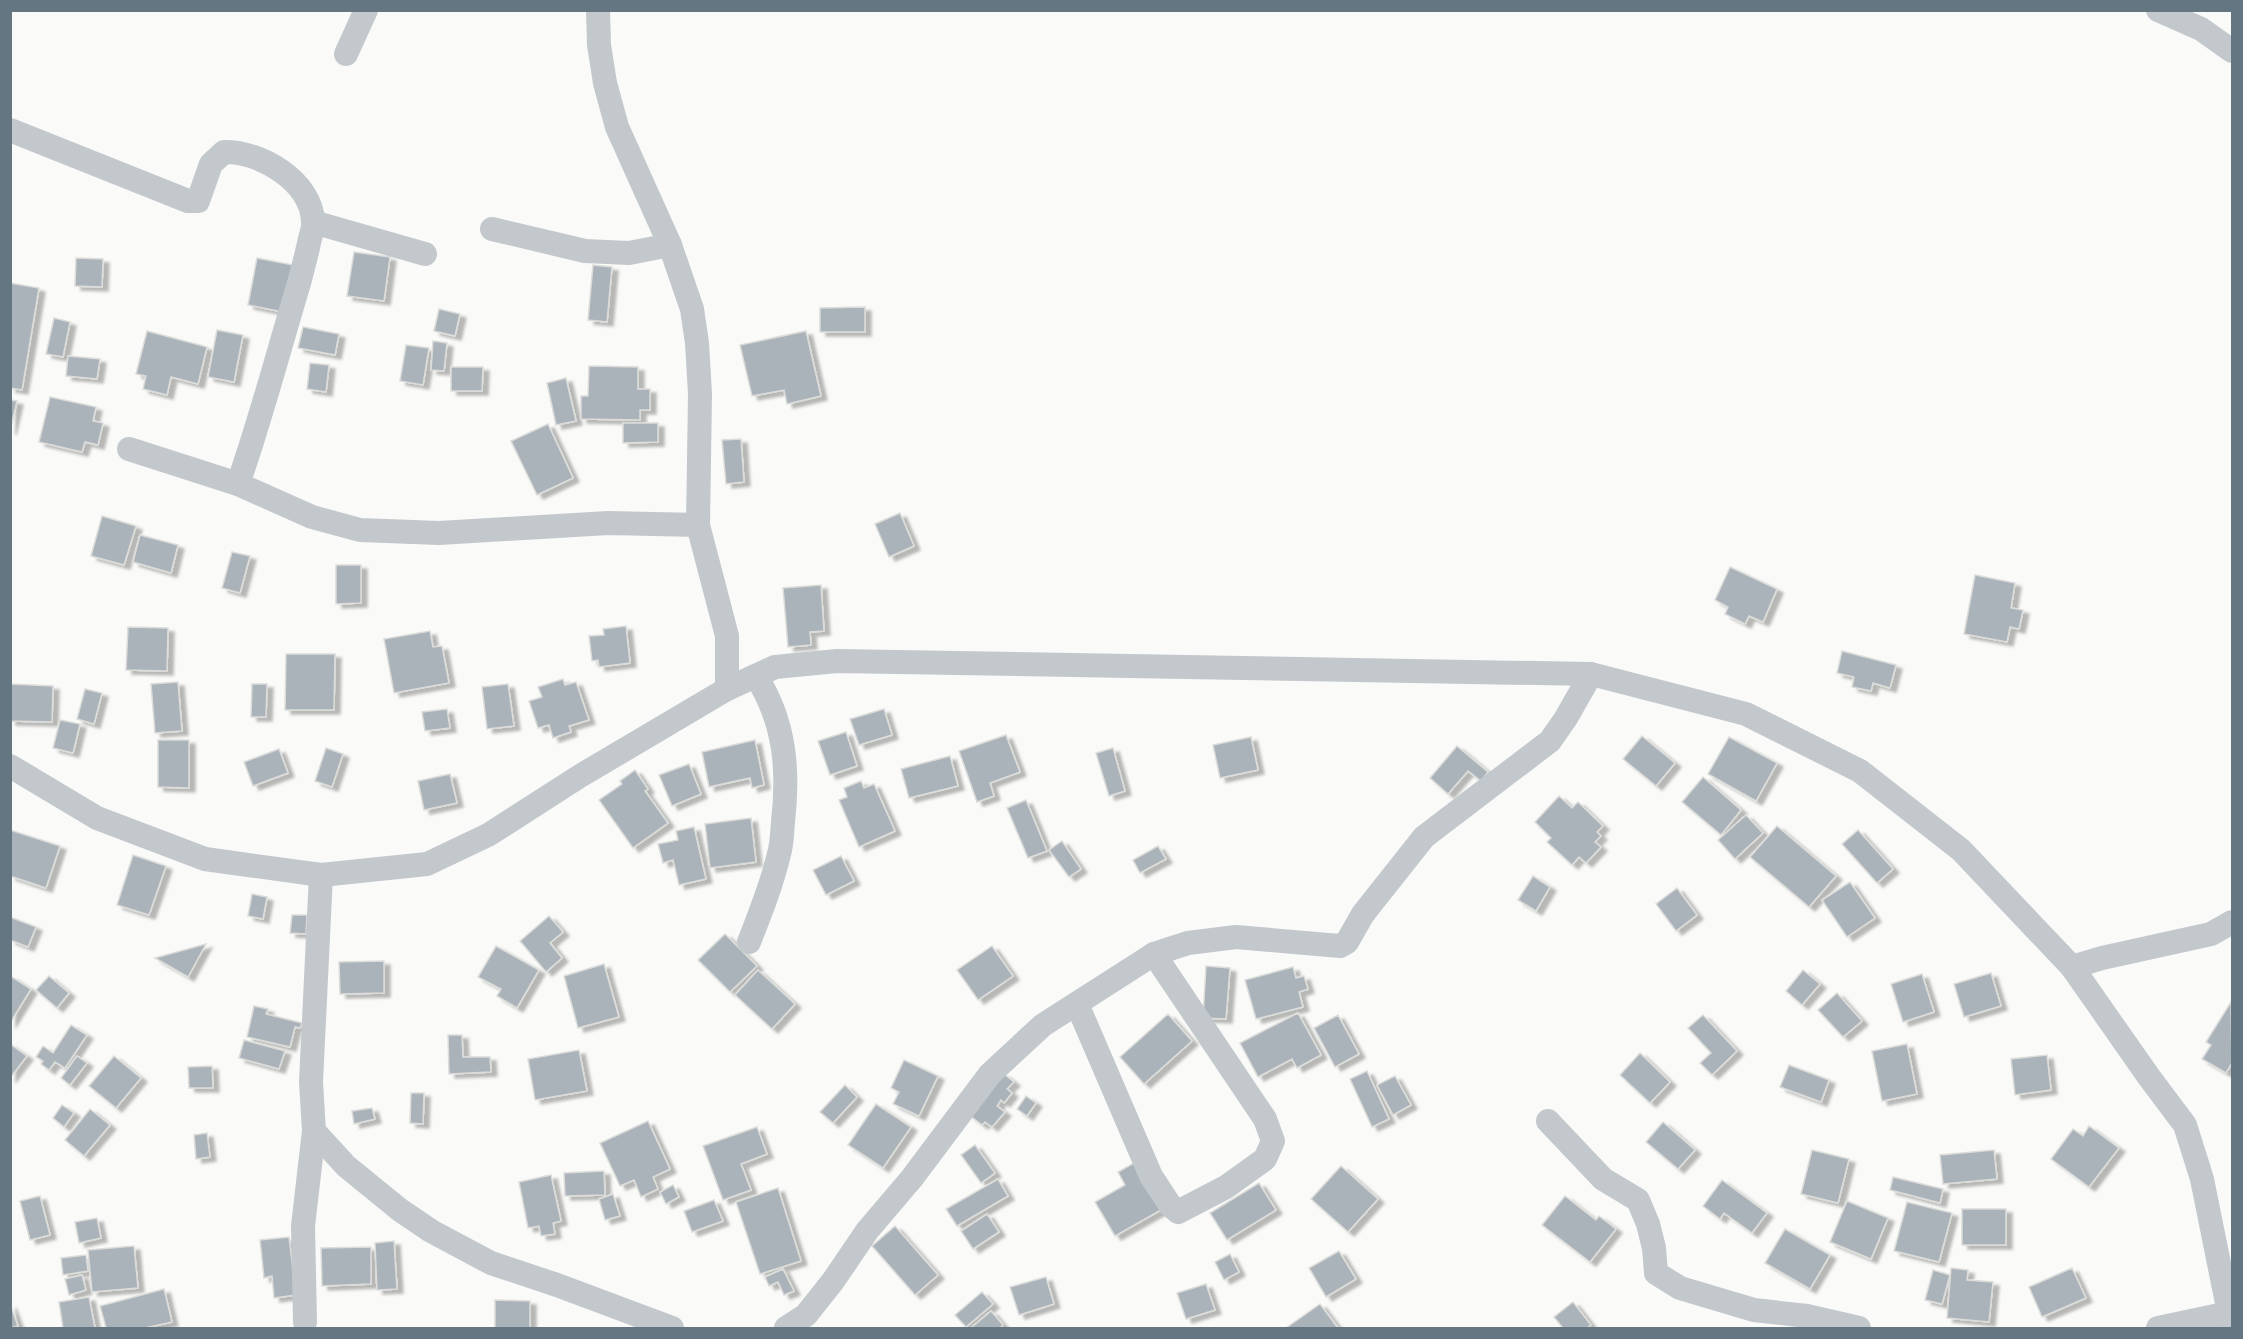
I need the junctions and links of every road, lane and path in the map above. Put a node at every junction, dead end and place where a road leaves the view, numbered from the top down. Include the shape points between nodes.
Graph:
1 (366, 10) edge
2 (598, 10) edge
3 (2158, 10) edge
4 (2232, 51) edge
5 (346, 54) dead end
6 (10, 130) edge
7 (314, 222) junction
8 (492, 229) dead end
9 (670, 245) junction
10 (425, 254) dead end
11 (129, 449) dead end
12 (238, 484) junction
13 (698, 525) junction
14 (1591, 674) junction
15 (756, 676) junction
16 (727, 689) junction
17 (10, 766) edge
18 (321, 875) junction
19 (2232, 922) edge
20 (749, 942) dead end
21 (1154, 954) junction
22 (2072, 967) junction
23 (1077, 1004) junction
24 (1548, 1121) dead end
25 (314, 1131) junction
26 (2231, 1321) edge
27 (305, 1322) dead end
28 (672, 1329) edge
29 (786, 1329) edge
30 (1859, 1329) edge
31 (2158, 1329) edge

1 - 5 street
2 - 9 street via 598,45 617,128
3 - 4 street via 2201,29
6 - 7 street via 188,201 198,201 211,164 224,152 258,158 291,178 306,199
7 - 10 street
7 - 12 street via 301,279
8 - 9 street via 585,251 629,253
9 - 13 street via 692,309 697,343
11 - 12 street
12 - 13 street via 312,517 360,530 440,533 608,523
13 - 16 street via 727,636
14 - 15 street via 837,661 775,667
14 - 21 street via 1550,741 1424,837 1363,914 1347,942 1340,946 1236,937 1188,943
14 - 22 street via 1746,714 1860,771 1960,850
15 - 16 street
15 - 20 street via 770,698 786,775 779,854
16 - 18 street via 488,835 426,864
17 - 18 street via 97,818 205,859
18 - 25 street via 311,1082
19 - 22 street via 2211,934
21 - 23 street
21 - 23 street via 1265,1119 1273,1141 1265,1159 1226,1187 1178,1212 1170,1205 1151,1176
22 - 26 street via 2185,1125 2202,1179
23 - 29 street via 1043,1025 990,1074 806,1315
24 - 30 street via 1603,1179 1638,1200 1650,1232 1656,1273 1680,1288 1754,1310 1807,1316
25 - 27 street via 303,1226
25 - 28 street via 346,1166 431,1231 491,1263
26 - 31 street

